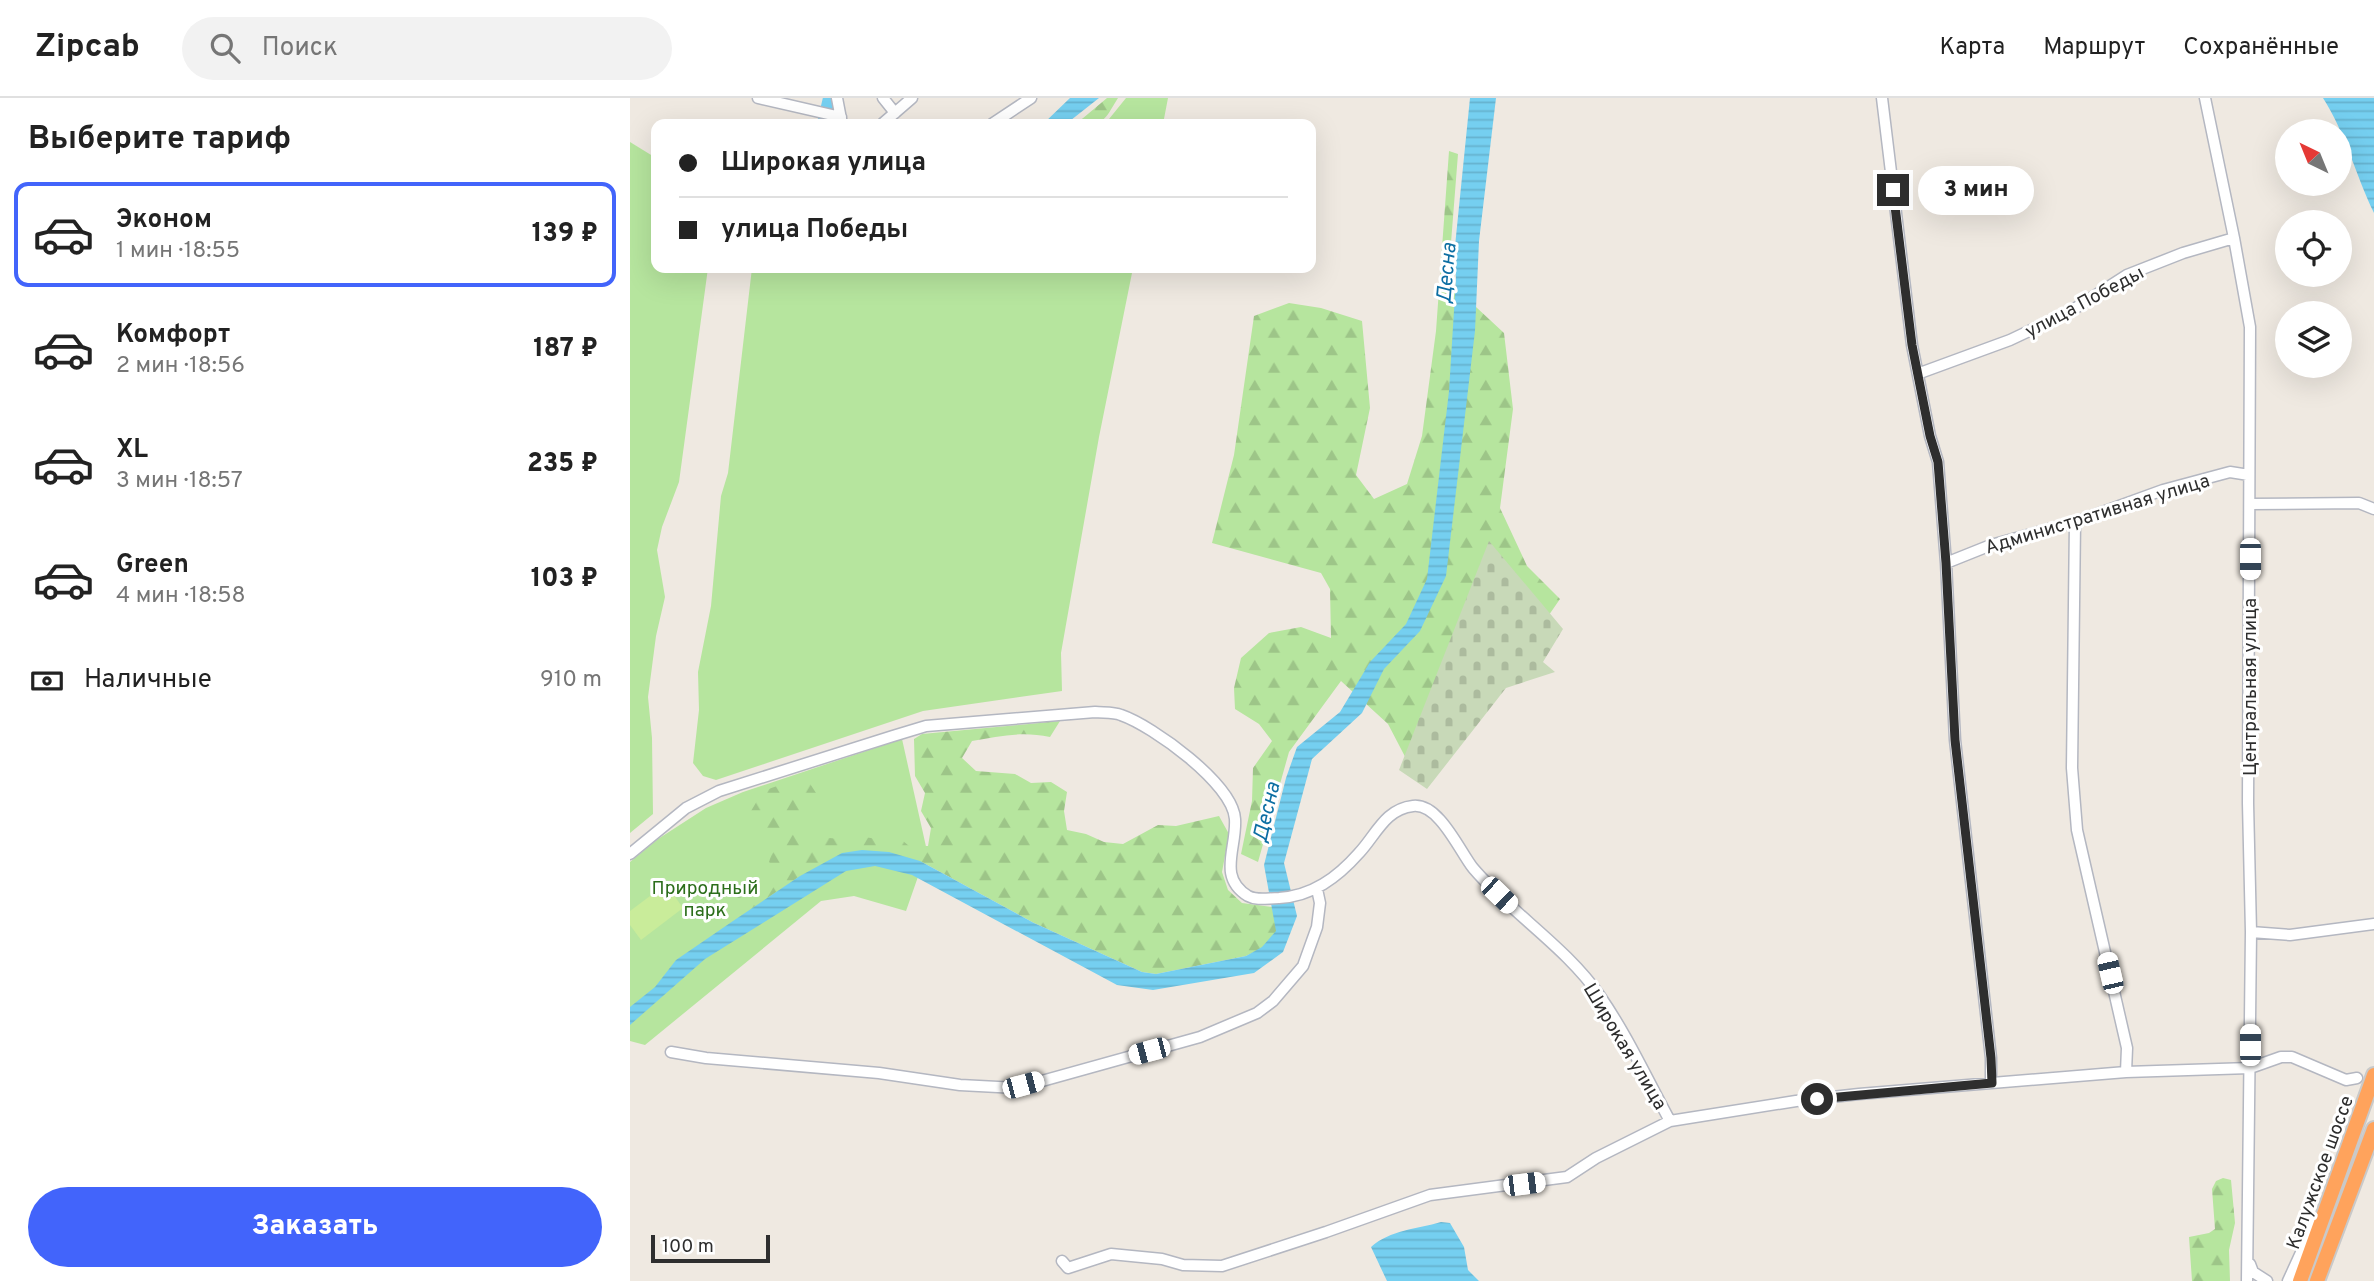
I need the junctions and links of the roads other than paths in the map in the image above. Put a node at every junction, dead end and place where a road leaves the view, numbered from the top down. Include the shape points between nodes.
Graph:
1 (758, 98) edge
2 (837, 98) edge
3 (883, 98) edge
4 (912, 98) edge
5 (1031, 98) edge
6 (1882, 98) edge
7 (2205, 98) edge
8 (895, 113) junction
9 (839, 119) edge
10 (888, 119) edge
11 (1000, 119) edge
12 (2234, 238) junction
13 (1920, 373) junction
14 (2249, 475) junction
15 (2250, 505) junction
16 (2374, 509) edge
17 (2075, 522) junction
18 (1946, 563) junction
19 (630, 854) edge
20 (1317, 889) junction
21 (2374, 924) edge
22 (2250, 932) junction
23 (671, 1052) dead end
24 (2250, 1068) junction
25 (2126, 1072) junction
26 (2374, 1075) edge
27 (2357, 1078) dead end
28 (1992, 1083) junction
29 (1670, 1121) junction
30 (2374, 1129) edge
31 (2248, 1256) junction
32 (1062, 1261) dead end
33 (2297, 1275) edge
34 (2247, 1281) edge
35 (2267, 1281) edge
36 (2281, 1281) edge
37 (2288, 1281) edge
38 (2319, 1281) edge

1 - 9 street
2 - 9 street
3 - 8 street
4 - 8 street
5 - 11 street
6 - 13 street
7 - 12 street, Центральная улица
8 - 10 street
12 - 13 street, улица Победы via 2127,275 2071,311 2010,340
12 - 14 street, Центральная улица via 2250,327
13 - 18 street via 1938,462
14 - 15 street, Центральная улица
14 - 17 street, Административная улица via 2230,472 2203,479
15 - 16 street via 2359,503
15 - 22 street, Центральная улица
17 - 18 street, Административная улица via 1991,545
17 - 25 street via 2072,768 2077,830 2127,1048
18 - 28 street via 1955,740
19 - 20 street via 686,808 719,791 926,726 1095,712 1119,714 1160,736 1219,785 1235,818 1230,874 1234,886 1254,899 1295,897
20 - 23 street via 1317,928 1303,966 1273,1001 1256,1013 1200,1037 1017,1088
20 - 29 street, Широкая улица via 1360,852 1381,822 1414,806 1429,808 1484,880 1575,965 1599,995
21 - 22 street via 2290,935
22 - 24 street, Центральная улица
24 - 25 street, Широкая улица
24 - 27 street, Широкая улица via 2291,1057 2346,1080
24 - 31 street, Центральная улица
25 - 28 street, Широкая улица
26 - 33 highway, Калужское шоссе
28 - 29 street, Широкая улица via 1796,1101
29 - 32 street via 1567,1177 1430,1195 1222,1266 1111,1254 1068,1268
30 - 38 highway, Калужское шоссе
31 - 34 street, Центральная улица
31 - 35 street via 2253,1272
33 - 36 street
33 - 37 street

